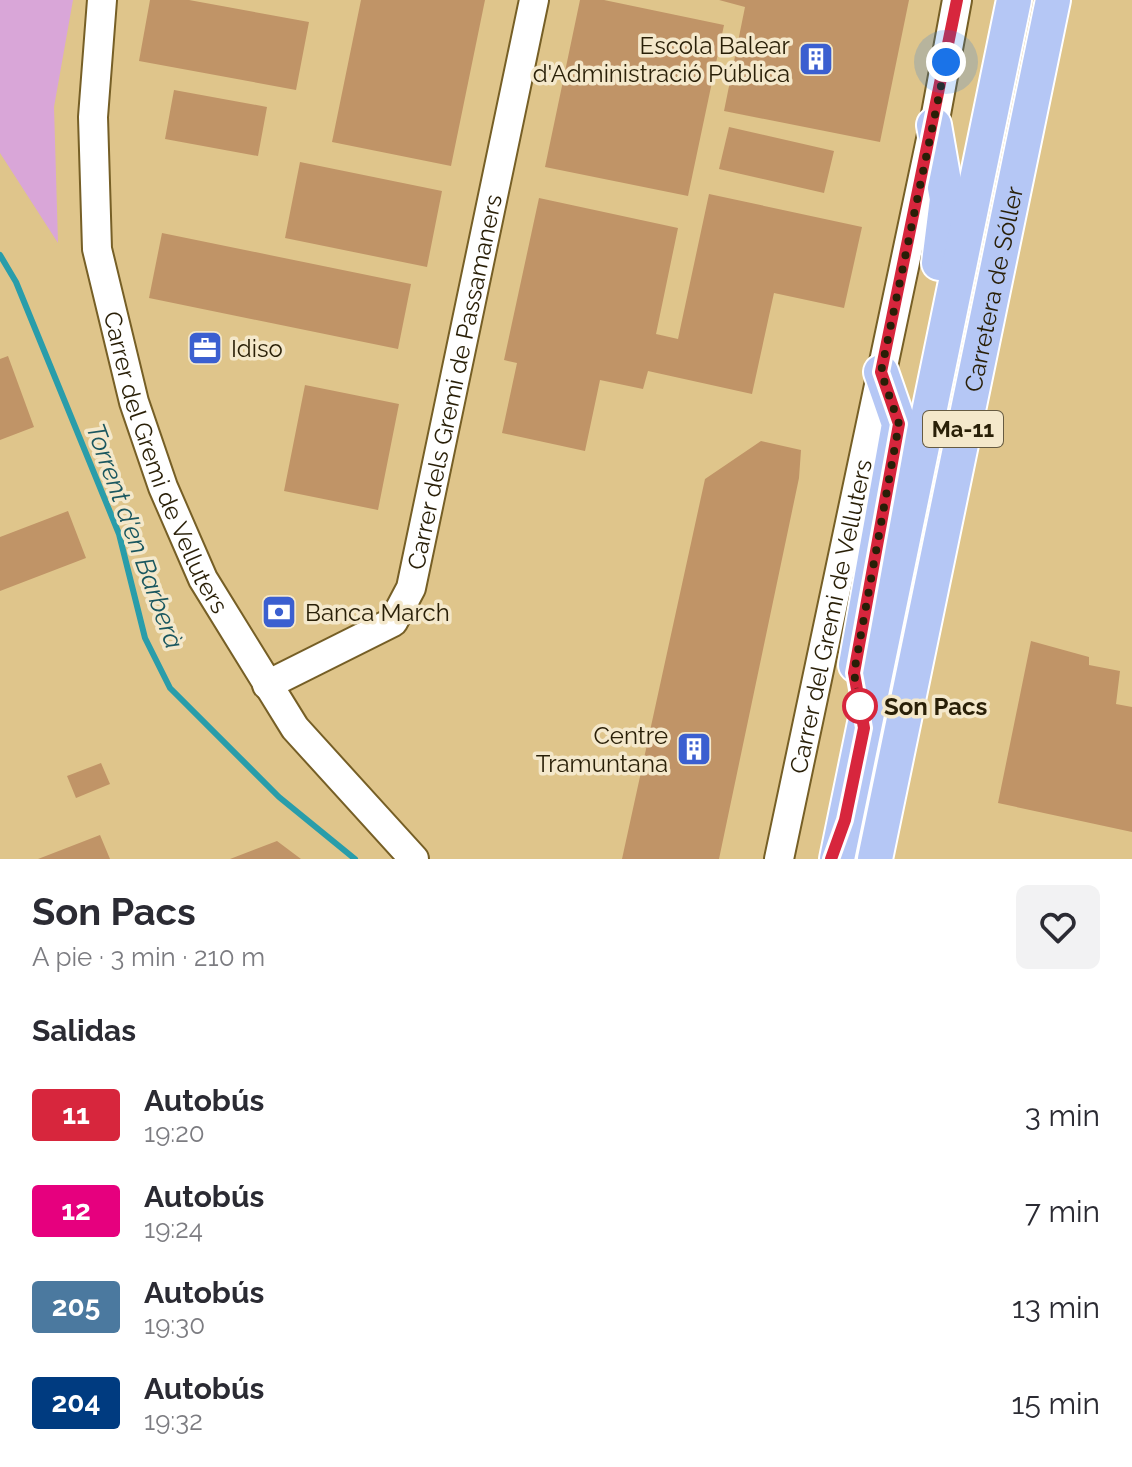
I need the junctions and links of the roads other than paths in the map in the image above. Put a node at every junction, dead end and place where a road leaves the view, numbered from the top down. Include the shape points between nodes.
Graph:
1 (102, 0) edge
2 (534, 0) edge
3 (957, 0) edge
4 (1014, 0) edge
5 (1053, 0) edge
6 (934, 125) junction
7 (881, 372) junction
8 (928, 417) junction
9 (267, 685) junction
10 (864, 728) junction
11 (845, 820) junction
12 (414, 859) edge
13 (779, 859) edge
14 (829, 859) edge
15 (837, 859) edge
16 (875, 859) edge

1 - 9 street, Carrer del Gremi de Velluters via 93,117 97,249 112,314 163,487 203,579
2 - 9 street, Carrer dels Gremi de Passamaners via 411,588 393,622
3 - 6 street
4 - 8 main road, Carretera de Sóller / Ma-11
5 - 16 main road, Carretera de Sóller / Ma-11
6 - 7 street
6 - 8 main road via 947,199 922,374
7 - 10 main road via 899,424 854,673
7 - 13 street, Carrer del Gremi de Velluters
8 - 10 main road, Carretera de Sóller / Ma-11
9 - 12 street, Carrer del Gremi de Velluters via 309,746
10 - 11 main road, Carretera de Sóller / Ma-11
11 - 14 main road
11 - 15 main road, Carretera de Sóller / Ma-11

